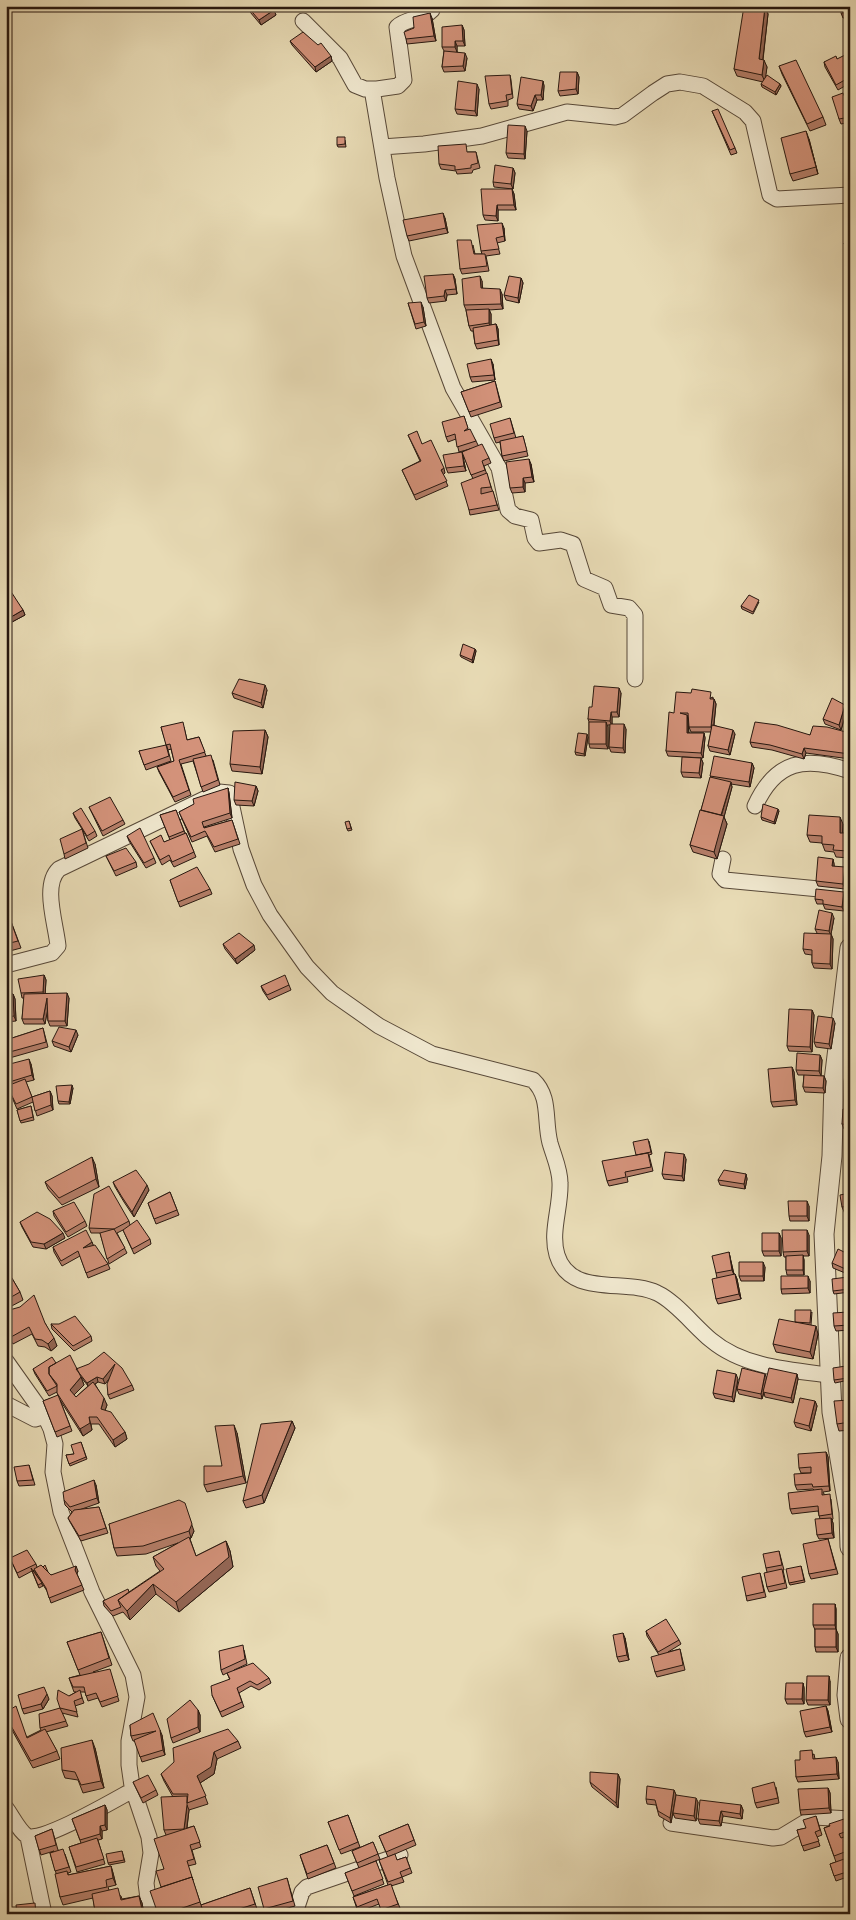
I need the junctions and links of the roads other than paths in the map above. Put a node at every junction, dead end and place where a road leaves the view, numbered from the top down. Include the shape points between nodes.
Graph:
1 (433, 6) edge
2 (303, 21) dead end
3 (377, 89) junction
4 (382, 147) junction
5 (850, 195) edge
6 (635, 679) dead end
7 (850, 771) edge
8 (755, 806) dead end
9 (723, 859) dead end
10 (850, 892) edge
11 (849, 958) edge
12 (6, 965) edge
13 (6, 1361) edge
14 (829, 1374) junction
15 (6, 1404) edge
16 (44, 1416) junction
17 (850, 1546) edge
18 (850, 1658) edge
19 (850, 1719) edge
20 (133, 1790) junction
21 (6, 1808) edge
22 (850, 1819) edge
23 (671, 1823) edge
24 (28, 1837) junction
25 (400, 1855) edge
26 (44, 1914) edge
27 (150, 1914) edge
28 (280, 1914) edge

1 - 3 street via 428,14 397,27 404,80 398,86
2 - 3 street via 340,58 355,85
3 - 4 street via 373,95
4 - 5 street via 482,136 567,112 614,117 623,115 668,84 692,83 703,86 745,112 753,121 770,195 777,199
4 - 6 street via 397,231 409,269 453,388 499,468 508,510 531,520 539,543 561,540 573,544 584,579 605,588 611,605 633,611 637,621
7 - 8 street via 807,762 794,765 769,782
9 - 10 street via 720,874 725,880
11 - 14 street via 834,1081 832,1156 824,1234
12 - 14 street via 52,952 58,946 50,886 52,875 219,792 229,793 241,849 254,885 307,967 332,993 379,1026 432,1054 533,1080 541,1088 560,1183 554,1240 558,1256 568,1273 582,1281 643,1288 658,1293 712,1341 736,1357 767,1366
13 - 16 street
14 - 17 street via 849,1512
15 - 16 street via 35,1419
16 - 20 street via 55,1444 53,1472 61,1512 92,1592 133,1675 137,1697 129,1741 129,1765
18 - 19 street via 847,1695
20 - 24 street via 43,1836
20 - 27 street via 149,1837 151,1852 146,1883
21 - 24 street
22 - 23 street via 814,1817 774,1838
24 - 26 street
25 - 28 street via 307,1887 297,1907

